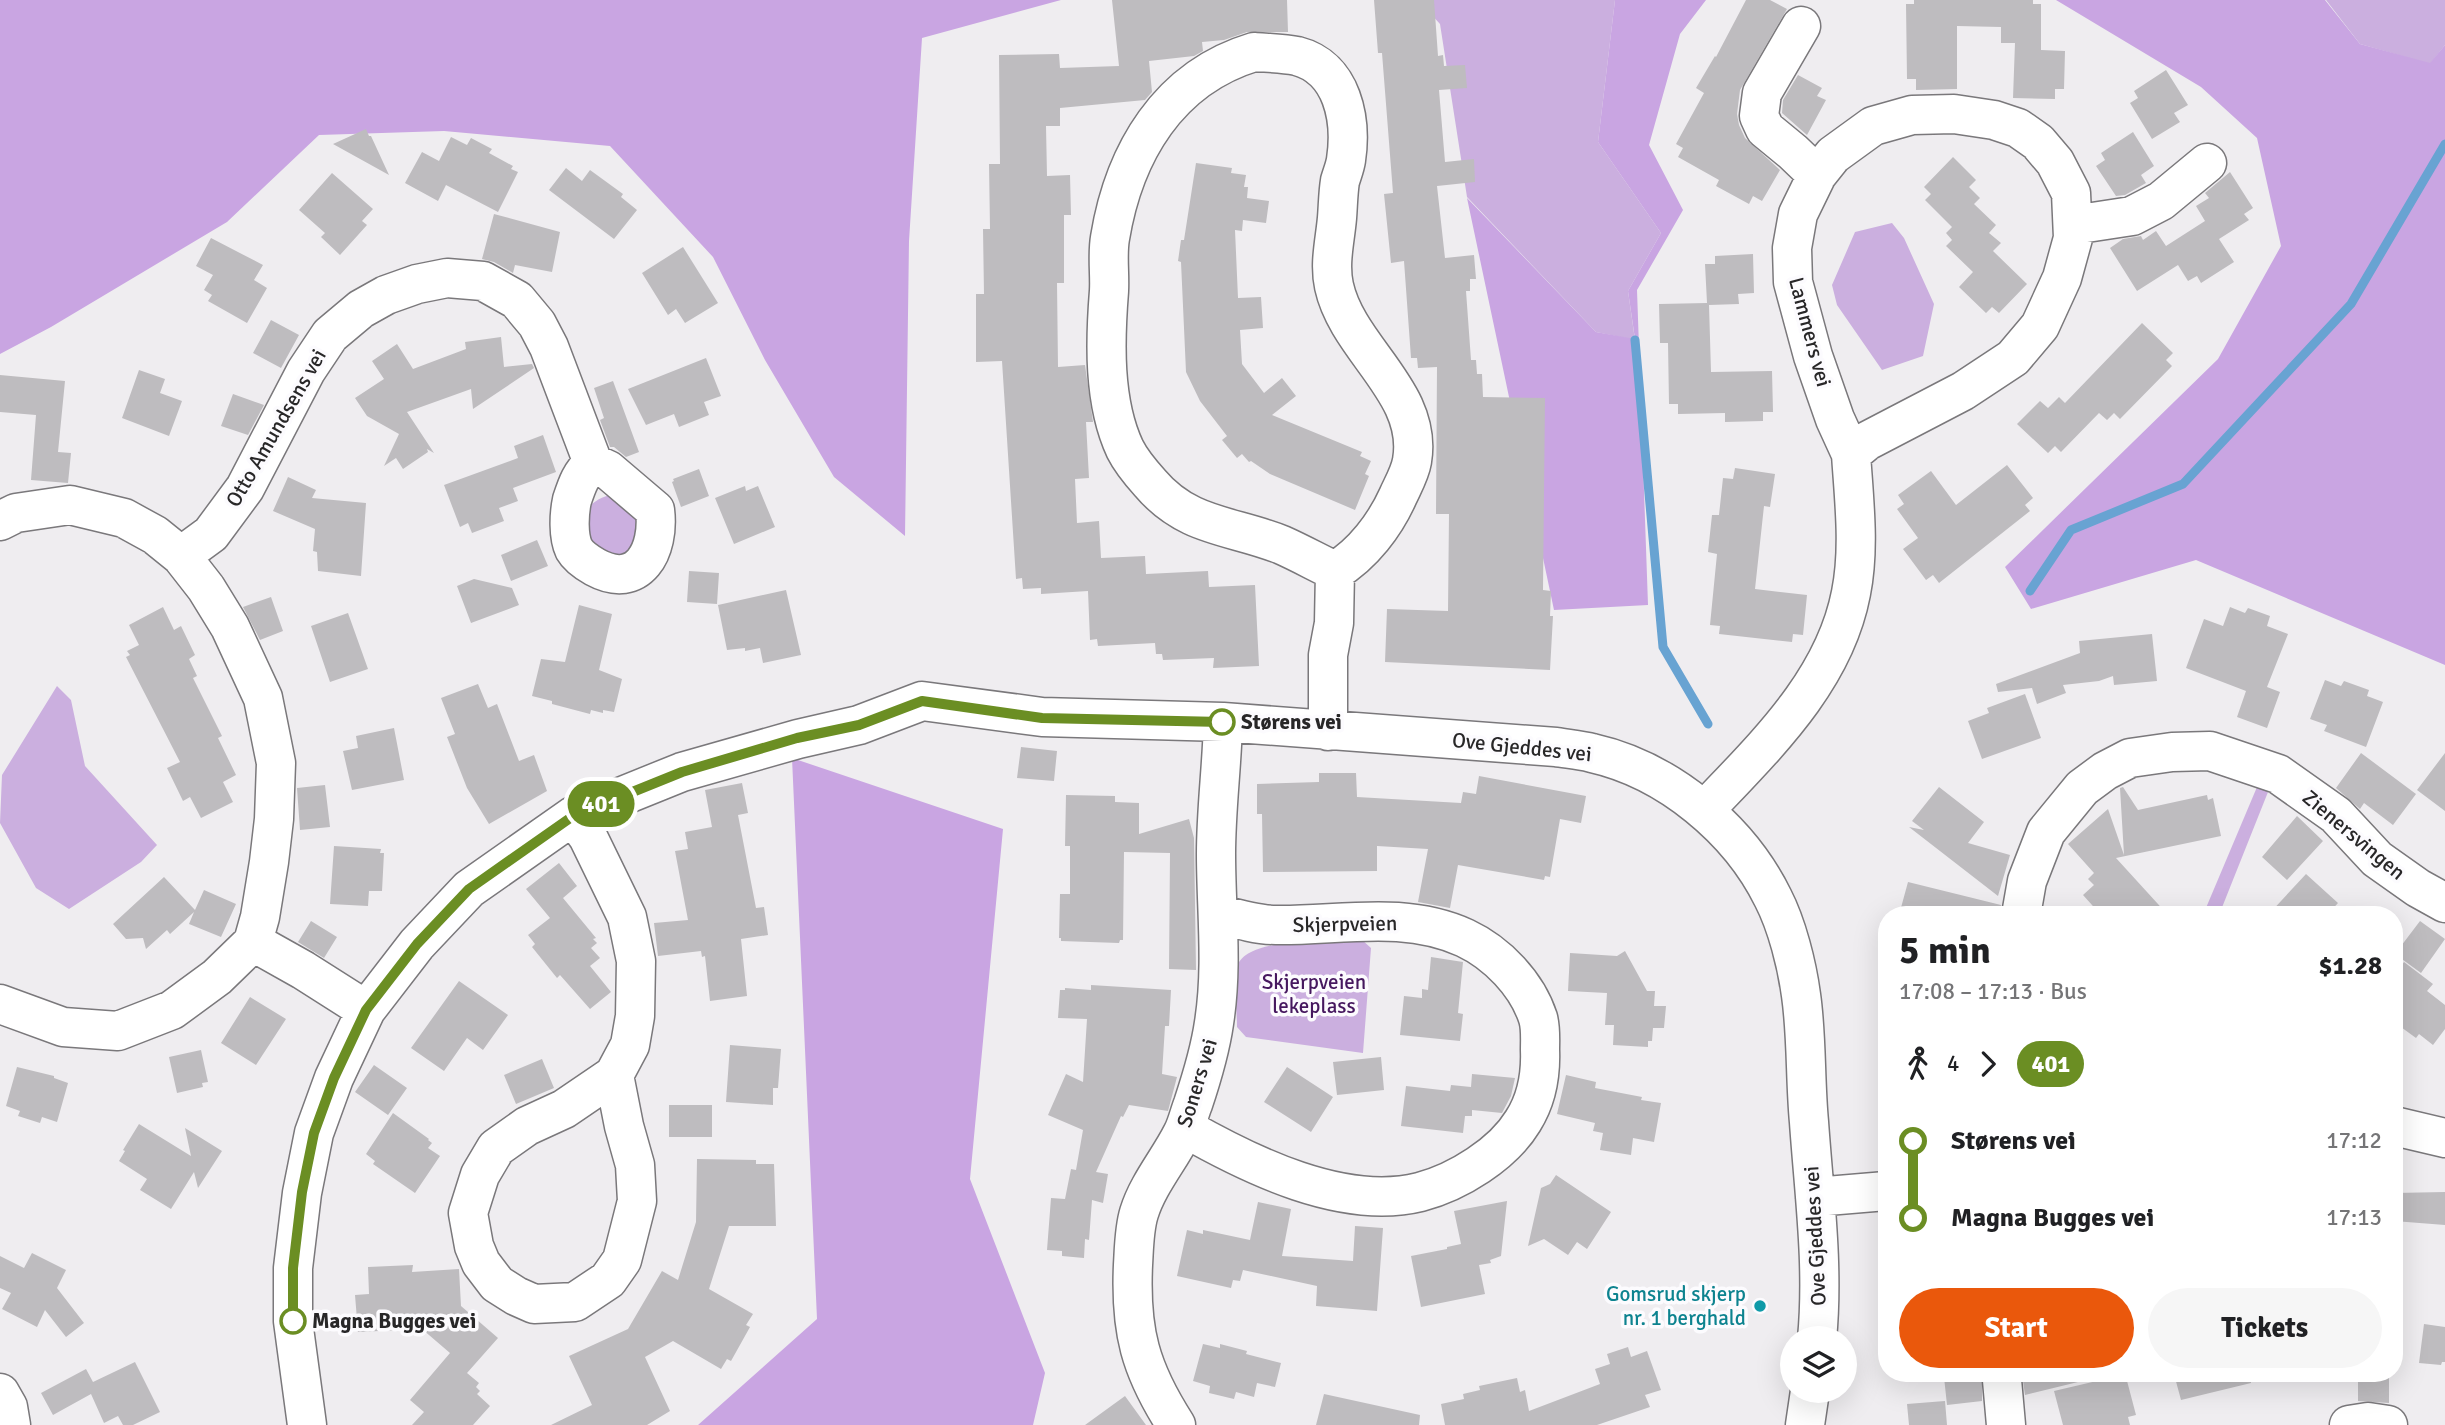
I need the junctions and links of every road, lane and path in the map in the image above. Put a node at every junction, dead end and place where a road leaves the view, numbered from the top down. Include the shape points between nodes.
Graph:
1 (1801, 26) dead end
2 (2207, 163) dead end
3 (1817, 175) junction
4 (2073, 225) junction
5 (1851, 454) junction
6 (593, 463) dead end
7 (0, 520) edge
8 (181, 556) junction
9 (1335, 571) junction
10 (1223, 722) junction
11 (1328, 731) junction
12 (1704, 811) junction
13 (573, 816) junction
14 (2445, 903) edge
15 (2023, 906) edge
16 (1219, 914) junction
17 (253, 942) junction
18 (0, 1004) edge
19 (366, 1010) junction
20 (614, 1075) junction
21 (1185, 1128) junction
22 (2403, 1128) edge
23 (2445, 1138) edge
24 (1878, 1192) edge
25 (1815, 1197) junction
26 (1818, 1326) edge
27 (2002, 1382) edge
28 (0, 1393) edge
29 (1808, 1403) edge
30 (11, 1425) edge
31 (307, 1425) edge
32 (1176, 1425) edge
33 (1805, 1425) edge
34 (2006, 1425) edge
35 (2348, 1425) edge
36 (2388, 1425) edge

1 - 3 street via 1762,93 1759,116 1765,129
2 - 4 street via 2161,201 2132,216
3 - 4 street, Lammers vei via 1833,155 1873,126 1912,115 1954,114 1994,120 2018,128 2055,162 2071,193
3 - 5 street, Lammers vei via 1798,214 1793,282 1813,356
4 - 5 street, Lammers vei via 2062,278 2040,326 2013,358
5 - 12 street, Lammers vei via 1856,537 1852,592 1843,626 1798,707
6 - 8 street, Otto Amundsens vei via 549,347 517,300 483,281 447,278 416,284 360,309 330,335 245,488 211,534
7 - 8 street via 70,505 124,518
8 - 17 street via 236,638 263,698 276,763 269,862
9 - 9 street via 1282,545 1207,524 1165,499 1125,448 1110,391 1106,335 1110,242 1133,159 1174,98 1199,77 1254,52 1298,56 1328,75 1340,92 1348,121 1331,264 1335,288 1358,340 1405,404 1413,443 1412,463 1389,517 1363,548
9 - 11 street
10 - 11 street, Ove Gjeddes vei
10 - 13 street, Ove Gjeddes vei via 1042,718 922,701 859,725 682,772
10 - 16 street, Soners vei via 1216,855
11 - 12 street, Ove Gjeddes vei via 1593,753 1633,766
12 - 25 street, Ove Gjeddes vei via 1755,869 1784,926 1801,994
13 - 19 street, Ove Gjeddes vei via 469,889 417,944
13 - 20 street via 588,836 627,917 636,961 630,1045
14 - 15 street, Zienersvingen via 2377,859 2336,816 2278,774 2210,751 2130,758 2082,788 2046,832
16 - 21 street, Soners vei via 1214,1021 1207,1064
16 - 21 street, Skjerpveien via 1272,925 1371,920 1405,923 1465,938 1492,954 1529,995 1539,1021 1540,1082 1524,1121 1494,1155 1421,1192 1350,1194 1324,1188 1288,1178
17 - 18 street via 217,977 172,1010 118,1031 63,1027
17 - 19 street
19 - 31 street, Ove Gjeddes vei via 314,1133 302,1192 293,1268 293,1321
20 - 20 street via 635,1165 637,1201 622,1260 608,1280 575,1302 534,1304 497,1284 481,1263 468,1213 480,1175 496,1148
21 - 32 street, Soners vei via 1139,1212 1132,1299 1143,1363
22 - 23 street
24 - 25 street
25 - 26 street, Ove Gjeddes vei via 1820,1262
27 - 34 street
28 - 30 street
29 - 33 street
35 - 36 street

